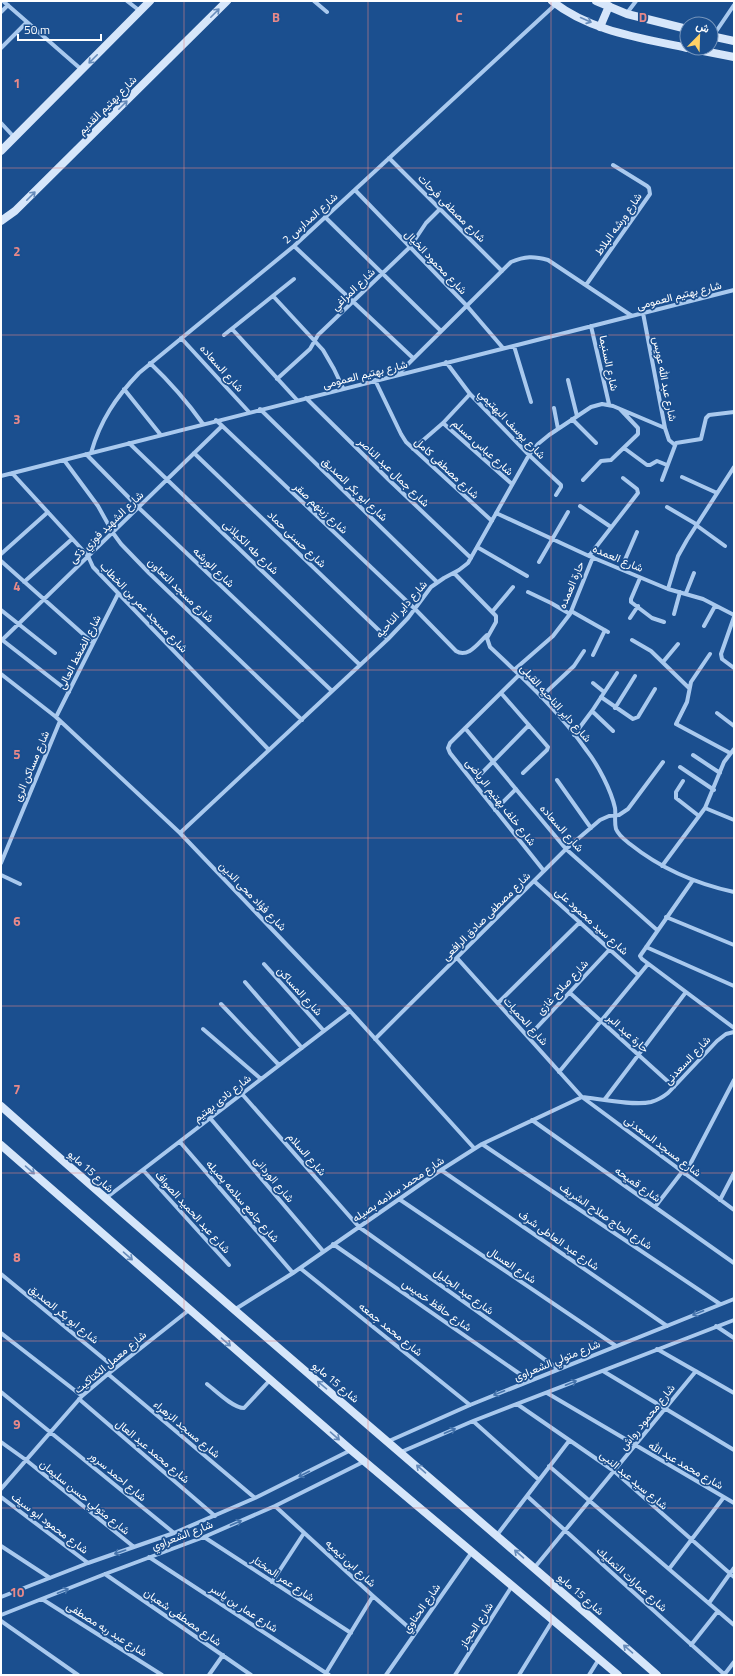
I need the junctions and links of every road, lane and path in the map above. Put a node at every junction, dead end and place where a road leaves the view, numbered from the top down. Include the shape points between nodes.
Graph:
1 (3, 1) edge
2 (127, 1) edge
3 (150, 1) edge
4 (227, 1) edge
5 (314, 1) edge
6 (596, 1) edge
7 (636, 1) edge
8 (554, 3) edge
9 (8, 5) junction
10 (734, 5) edge
11 (609, 6) junction
12 (140, 11) junction
13 (1, 12) edge
14 (327, 12) dead end
15 (627, 14) junction
16 (27, 22) junction
17 (719, 26) edge
18 (600, 27) junction
19 (679, 27) edge
20 (719, 38) edge
21 (734, 41) edge
22 (679, 46) edge
23 (1, 48) edge
24 (719, 54) edge
25 (734, 57) edge
26 (82, 70) junction
27 (1, 123) edge
28 (14, 137) junction
29 (1, 151) edge
30 (390, 158) junction
31 (613, 165) dead end
32 (355, 190) junction
33 (440, 209) junction
34 (325, 218) junction
35 (1, 221) edge
36 (294, 246) junction
37 (410, 247) junction
38 (502, 271) junction
39 (382, 273) junction
40 (294, 278) dead end
41 (586, 284) junction
42 (734, 290) edge
43 (273, 296) junction
44 (353, 302) junction
45 (466, 306) junction
46 (643, 313) junction
47 (632, 316) junction
48 (591, 326) junction
49 (232, 329) junction
50 (441, 331) junction
51 (224, 335) dead end
52 (181, 338) junction
53 (314, 341) junction
54 (514, 346) junction
55 (502, 348) junction
56 (413, 358) junction
57 (446, 362) junction
58 (150, 363) junction
59 (397, 375) junction
60 (277, 379) junction
61 (375, 380) junction
62 (568, 380) dead end
63 (343, 388) junction
64 (124, 389) junction
65 (470, 394) junction
66 (306, 398) junction
67 (297, 400) junction
68 (531, 402) dead end
69 (608, 404) junction
70 (554, 408) dead end
71 (618, 408) junction
72 (260, 409) junction
73 (249, 412) junction
74 (734, 412) edge
75 (577, 416) junction
76 (572, 419) junction
77 (216, 420) junction
78 (443, 423) junction
79 (202, 424) junction
80 (222, 426) junction
81 (665, 428) junction
82 (558, 429) junction
83 (160, 434) junction
84 (129, 443) junction
85 (596, 443) dead end
86 (675, 445) junction
87 (624, 448) junction
88 (413, 449) junction
89 (91, 453) junction
90 (194, 453) junction
91 (86, 454) junction
92 (529, 455) junction
93 (64, 460) junction
94 (667, 465) junction
95 (734, 467) edge
96 (12, 473) junction
97 (1, 476) edge
98 (682, 477) dead end
99 (623, 478) dead end
100 (168, 479) junction
101 (583, 480) dead end
102 (662, 480) dead end
103 (512, 484) junction
104 (717, 492) junction
105 (556, 495) dead end
106 (580, 506) dead end
107 (667, 507) dead end
108 (139, 508) junction
109 (48, 512) junction
110 (568, 512) dead end
111 (496, 513) junction
112 (492, 521) junction
113 (696, 524) junction
114 (611, 527) junction
115 (637, 532) dead end
116 (112, 533) junction
117 (72, 539) junction
118 (552, 539) junction
119 (725, 546) dead end
120 (477, 547) junction
121 (1, 554) edge
122 (88, 556) junction
123 (591, 556) junction
124 (471, 558) junction
125 (1, 562) edge
126 (539, 562) dead end
127 (621, 570) junction
128 (454, 573) junction
129 (694, 573) dead end
130 (527, 576) dead end
131 (640, 578) junction
132 (24, 582) junction
133 (437, 582) junction
134 (513, 587) dead end
135 (668, 589) junction
136 (528, 592) dead end
137 (680, 592) junction
138 (686, 593) junction
139 (118, 594) junction
140 (44, 600) junction
141 (638, 606) junction
142 (715, 606) junction
143 (415, 609) junction
144 (1, 610) edge
145 (492, 612) junction
146 (570, 613) junction
147 (674, 614) dead end
148 (734, 616) edge
149 (630, 618) dead end
150 (664, 622) dead end
151 (18, 624) junction
152 (704, 626) dead end
153 (488, 635) junction
154 (2, 639) edge
155 (388, 639) junction
156 (632, 640) dead end
157 (93, 643) junction
158 (678, 644) dead end
159 (584, 651) dead end
160 (55, 653) dead end
161 (710, 654) dead end
162 (593, 655) dead end
163 (663, 662) junction
164 (360, 665) junction
165 (734, 668) edge
166 (514, 670) junction
167 (617, 673) dead end
168 (1, 674) edge
169 (519, 675) junction
170 (635, 676) dead end
171 (593, 683) dead end
172 (689, 688) junction
173 (655, 689) dead end
174 (332, 691) junction
175 (69, 692) junction
176 (604, 692) junction
177 (501, 693) junction
178 (541, 697) junction
179 (601, 697) junction
180 (615, 708) junction
181 (592, 712) junction
182 (717, 713) dead end
183 (56, 717) junction
184 (302, 720) junction
185 (60, 721) junction
186 (529, 725) junction
187 (734, 726) edge
188 (466, 728) junction
189 (612, 731) dead end
190 (574, 735) junction
191 (734, 749) edge
192 (269, 750) junction
193 (730, 754) junction
194 (693, 755) dead end
195 (493, 761) junction
196 (663, 762) dead end
197 (680, 766) dead end
198 (523, 773) dead end
199 (720, 773) junction
200 (557, 780) dead end
201 (683, 781) dead end
202 (473, 782) junction
203 (516, 788) junction
204 (714, 790) junction
205 (706, 808) junction
206 (495, 810) junction
207 (616, 816) junction
208 (699, 816) junction
209 (734, 820) edge
210 (591, 828) junction
211 (180, 833) junction
212 (566, 849) junction
213 (1, 863) edge
214 (662, 866) junction
215 (544, 871) junction
216 (1, 875) edge
217 (693, 880) junction
218 (534, 881) junction
219 (20, 884) dead end
220 (734, 892) edge
221 (666, 917) junction
222 (580, 922) junction
223 (657, 930) junction
224 (734, 945) edge
225 (646, 947) junction
226 (610, 949) junction
227 (457, 958) junction
228 (264, 964) dead end
229 (648, 964) junction
230 (638, 975) junction
231 (245, 982) dead end
232 (734, 986) edge
233 (686, 992) junction
234 (570, 993) junction
235 (498, 1003) junction
236 (221, 1004) dead end
237 (350, 1011) junction
238 (601, 1021) junction
239 (734, 1028) edge
240 (203, 1029) dead end
241 (324, 1031) junction
242 (734, 1032) edge
243 (528, 1037) junction
244 (376, 1039) junction
245 (302, 1048) junction
246 (639, 1056) junction
247 (279, 1065) junction
248 (559, 1072) junction
249 (261, 1079) junction
250 (734, 1080) edge
251 (674, 1087) junction
252 (242, 1094) junction
253 (582, 1097) junction
254 (605, 1099) junction
255 (1, 1106) edge
256 (210, 1118) junction
257 (532, 1120) junction
258 (180, 1142) junction
259 (482, 1144) junction
260 (1, 1145) edge
261 (474, 1148) junction
262 (143, 1170) junction
263 (441, 1170) junction
264 (684, 1173) junction
265 (734, 1173) edge
266 (105, 1198) junction
267 (399, 1199) junction
268 (720, 1200) junction
269 (655, 1207) junction
270 (734, 1210) edge
271 (359, 1226) junction
272 (333, 1244) junction
273 (323, 1251) junction
274 (734, 1262) edge
275 (228, 1265) dead end
276 (300, 1268) junction
277 (293, 1273) junction
278 (1, 1274) edge
279 (734, 1299) edge
280 (720, 1304) junction
281 (189, 1310) junction
282 (234, 1310) junction
283 (734, 1320) edge
284 (667, 1326) junction
285 (716, 1326) junction
286 (1, 1333) edge
287 (734, 1338) edge
288 (616, 1346) junction
289 (657, 1349) junction
290 (116, 1368) junction
291 (558, 1369) junction
292 (603, 1371) junction
293 (696, 1371) junction
294 (108, 1374) junction
295 (270, 1380) junction
296 (530, 1381) junction
297 (207, 1384) dead end
298 (1, 1392) edge
299 (546, 1393) junction
300 (734, 1393) edge
301 (82, 1396) junction
302 (79, 1399) junction
303 (517, 1404) junction
304 (470, 1405) junction
305 (666, 1408) junction
306 (473, 1421) junction
307 (51, 1432) junction
308 (389, 1441) junction
309 (569, 1441) junction
310 (1, 1442) edge
311 (635, 1445) junction
312 (352, 1450) junction
313 (734, 1450) edge
314 (401, 1452) junction
315 (26, 1460) junction
316 (365, 1461) junction
317 (550, 1466) junction
318 (614, 1471) junction
319 (539, 1480) junction
320 (1, 1489) edge
321 (527, 1496) junction
322 (1, 1497) edge
323 (724, 1497) junction
324 (254, 1498) junction
325 (590, 1500) junction
326 (734, 1503) edge
327 (275, 1506) junction
328 (215, 1516) junction
329 (565, 1530) junction
330 (174, 1533) junction
331 (304, 1533) junction
332 (497, 1535) junction
333 (204, 1537) junction
334 (691, 1540) junction
335 (1, 1546) edge
336 (134, 1547) junction
337 (472, 1552) junction
338 (149, 1557) junction
339 (88, 1563) junction
340 (534, 1568) junction
341 (734, 1568) edge
342 (669, 1569) junction
343 (105, 1574) junction
344 (730, 1574) junction
345 (734, 1577) edge
346 (50, 1578) junction
347 (272, 1582) junction
348 (512, 1585) junction
349 (373, 1596) junction
350 (1, 1597) edge
351 (42, 1599) junction
352 (709, 1603) junction
353 (718, 1611) junction
354 (1, 1615) edge
355 (553, 1620) junction
356 (1, 1621) edge
357 (734, 1625) edge
358 (415, 1632) junction
359 (351, 1634) junction
360 (691, 1644) junction
361 (223, 1655) junction
362 (599, 1659) junction
363 (734, 1662) edge
364 (328, 1674) edge
365 (78, 1675) edge
366 (162, 1675) edge
367 (208, 1675) edge
368 (251, 1675) edge
369 (386, 1675) edge
370 (454, 1675) edge
371 (518, 1675) edge
372 (589, 1675) edge
373 (618, 1675) edge
374 (657, 1675) edge
375 (724, 1675) edge

1 - 9 street
2 - 12 street
3 - 12 main road
35 -> 4 main road, شارع بهتيم القديم via 16,212
5 - 14 street
6 - 11 main road
7 - 15 street
8 -> 18 main road
8 - 30 street, شارع المدارس 2
9 - 13 street
9 - 16 street
10 - 17 street
11 - 15 main road
11 - 18 main road
12 -> 26 main road
15 - 19 main road
16 - 23 street
16 - 26 street
18 - 22 main road
20 - 21 main road
24 - 25 main road
26 - 28 main road
27 - 28 street
28 - 29 main road
30 - 32 street, شارع المدارس 2
30 - 33 street, شارع مصطفى فرحات
31 - 41 street, شارع ورشه البلاط via 647,186 650,194
32 - 34 street, شارع المدارس 2
32 - 37 street, شارع محمود الخيال
33 - 37 street, شارع المراغي via 426,223
33 - 38 street, شارع مصطفى فرحات
34 - 36 street, شارع المدارس 2
34 - 39 street
36 - 44 street
36 - 52 street, شارع المدارس 2
37 - 39 street, شارع المراغي
37 - 45 street, شارع محمود الخيال
38 - 41 street via 511,262 523,257 536,256 548,260
38 - 45 street
39 - 44 street, شارع المراغي
39 - 50 street
40 - 43 street
41 - 47 street
42 - 46 street, شارع بهتيم العمومى
43 - 49 street
43 - 53 street
44 - 53 street, شارع المراغي via 316,336
44 - 56 street
45 - 50 street
45 - 55 street, شارع محمود الخيال
46 - 47 street, شارع بهتيم العمومى
46 - 81 street, شارع عبد الله عويس
47 - 48 street, شارع بهتيم العمومى
48 - 54 street, شارع بهتيم العمومى
48 - 69 street, شارع السنيما
49 - 51 street
49 - 60 street
50 - 56 street
52 - 58 street, شارع المدارس 2
52 - 73 street, شارع السعاده
53 - 60 street, شارع المراغي via 310,349
53 - 63 street via 323,350
54 - 55 street, شارع بهتيم العمومى
54 - 68 street
55 - 57 street, شارع بهتيم العمومى
56 - 59 street
57 - 59 street, شارع بهتيم العمومى
57 - 65 street, شارع يوسف البهتيمي
58 - 64 street, شارع المدارس 2
58 - 79 street via 181,394
59 - 61 street, شارع بهتيم العمومى
60 - 67 street
61 - 63 street, شارع بهتيم العمومى
61 - 88 street, شارع مصطفى كامل via 401,434
62 - 75 street
63 - 66 street, شارع بهتيم العمومى
64 - 83 street
64 - 89 street, شارع المدارس 2 via 96,434
65 - 78 street
65 - 92 street, شارع يوسف البهتيمي
66 - 67 street, شارع بهتيم العمومى
66 - 124 street, شارع جمال عبد الناصر
67 - 72 street, شارع بهتيم العمومى
69 - 71 street
69 - 75 street, شارع داير الناحيه via 591,407
70 - 82 street
71 - 81 street
71 - 87 street via 638,430 636,436
72 - 73 street, شارع بهتيم العمومى
72 - 133 street, شارع ابو بكر الصديق
73 - 77 street, شارع بهتيم العمومى
74 - 86 street via 709,415 701,439 678,442
75 - 76 street, شارع داير الناحيه
76 - 82 street, شارع داير الناحيه
76 - 85 street
77 - 79 street, شارع بهتيم العمومى
77 - 80 street, شارع زينهم صقر
78 - 88 street
78 - 103 street, شارع عباس مسلم
79 - 83 street, شارع بهتيم العمومى
80 - 90 street, شارع الشهيد فوزي ذكى
80 - 143 street, شارع زينهم صقر
81 - 86 street, شارع عبد الله عويس via 669,440
82 - 92 street, شارع داير الناحيه via 543,439
83 - 84 street, شارع بهتيم العمومى
84 - 89 street, شارع بهتيم العمومى
84 - 100 street, شارع طه الكيلانى
86 - 94 street
87 - 94 street via 647,465 657,461
87 - 101 street via 612,460 601,461
88 - 112 street, شارع مصطفى كامل
89 - 91 street, شارع بهتيم العمومى
90 - 100 street, شارع الشهيد فوزي ذكى
90 - 155 street, شارع حسنى حماد
91 - 93 street, شارع بهتيم العمومى
91 - 108 street, شارع الورشه
92 - 103 street, شارع داير الناحيه
92 - 105 street, شارع يوسف البهتيمي via 561,485
93 - 96 street, شارع بهتيم العمومى
93 - 116 street, شارع مسجد التعاون via 98,506
94 - 102 street
95 - 104 street
96 - 97 street, شارع بهتيم العمومى
96 - 109 street, شارع مسجد عمر بن الخطاب
98 - 104 street
99 - 114 street, حارة العمده via 637,489 638,493
100 - 108 street, شارع الشهيد فوزي ذكى
100 - 164 street, شارع طه الكيلانى
103 - 111 street, شارع داير الناحيه
104 - 113 street
106 - 114 street
107 - 113 street
108 - 116 street, شارع الشهيد فوزي ذكى
108 - 174 street, شارع الورشه
109 - 117 street, شارع مسجد عمر بن الخطاب
109 - 121 street
110 - 118 street
111 - 112 street, شارع داير الناحيه
111 - 118 street, شارع العمده
112 - 120 street, شارع داير الناحيه
113 - 119 street
113 - 135 street via 678,556
114 - 123 street, حارة العمده
115 - 127 street
116 - 122 street, شارع الشهيد فوزي ذكى
116 - 184 street, شارع مسجد التعاون via 149,573
117 - 122 street, شارع مسجد عمر بن الخطاب
117 - 132 street
118 - 123 street, شارع العمده
118 - 126 street
120 - 124 street, شارع داير الناحيه
120 - 130 street
122 - 139 street, شارع مسجد عمر بن الخطاب via 93,568
122 - 140 street, شارع الشهيد فوزي ذكى
123 - 127 street, شارع العمده
123 - 146 street, حارة العمده
124 - 128 street, شارع داير الناحيه via 464,567
125 - 132 street
127 - 131 street, شارع العمده
128 - 133 street, شارع داير الناحيه
128 - 145 street
129 - 138 street
131 - 135 street, شارع العمده
131 - 141 street via 630,599
132 - 140 street
133 - 143 street, شارع داير الناحيه via 424,594
134 - 145 street
135 - 137 street, شارع العمده
136 - 146 street
137 - 138 street, شارع العمده
137 - 147 street
138 - 142 street, شارع العمده
139 - 157 street, شارع الضغط العالى
139 - 192 street, شارع مسجد عمر بن الخطاب
140 - 151 street, شارع الشهيد فوزي ذكى
140 - 157 street
141 - 149 street
141 - 150 street via 652,618
142 - 148 street, شارع العمده
142 - 152 street
143 - 153 street, شارع زينهم صقر via 459,653 469,652
143 - 155 street, شارع داير الناحيه
144 - 151 street
145 - 153 street via 496,616 496,622
146 - 162 street via 607,631
146 - 166 street, حارة العمده via 553,636
148 - 165 street via 721,654 722,659
151 - 154 street, شارع الشهيد فوزي ذكى
151 - 160 street
153 - 166 street, شارع داير الناحيه القبلى via 488,644
154 - 175 street
155 - 164 street, شارع داير الناحيه
156 - 163 street via 651,651
157 - 175 street, شارع الضغط العالى
158 - 163 street
159 - 178 street via 574,666
161 - 172 street via 693,677
163 - 172 street
164 - 174 street, شارع داير الناحيه
166 - 169 street, شارع داير الناحيه القبلى
167 - 176 street
168 - 183 street, شارع فؤاد محى الدين
169 - 177 street
169 - 178 street, شارع داير الناحيه القبلى
170 - 180 street
171 - 176 street
172 - 193 street via 687,702 676,721 677,725
173 - 180 street via 635,719 631,720
174 - 184 street, شارع داير الناحيه
175 - 183 street, شارع الضغط العالى
176 - 179 street
177 - 186 street
177 - 188 street
178 - 190 street, شارع داير الناحيه القبلى
179 - 180 street
179 - 181 street
181 - 189 street
181 - 190 street
182 - 187 street
183 - 185 street, شارع فؤاد محى الدين
184 - 192 street, شارع داير الناحيه
185 - 211 street, شارع فؤاد محى الدين
185 - 213 street, شارع مساكن الرى
186 - 195 street
186 - 198 street via 548,749
188 - 195 street, شارع السعاده
188 - 202 street, شارع خلف بهتيم الرياضى via 450,743 449,751
190 - 207 street, شارع داير الناحيه القبلى via 596,766 613,801
191 - 193 street
192 - 211 street, شارع داير الناحيه
193 - 199 street
194 - 199 street
195 - 202 street
195 - 203 street, شارع السعاده
196 - 207 street, شارع مصطفى صادق الرافعى via 635,801 625,812
197 - 204 street
199 - 204 street
200 - 210 street
201 - 208 street via 676,792 676,798
202 - 206 street, شارع خلف بهتيم الرياضى
203 - 206 street
203 - 212 street, شارع السعاده
204 - 205 street
205 - 208 street
205 - 209 street
206 - 215 street, شارع خلف بهتيم الرياضى
207 - 210 street, شارع مصطفى صادق الرافعى via 603,818
207 - 214 street, شارع داير الناحيه القبلى via 619,834
208 - 214 street
210 - 212 street, شارع مصطفى صادق الرافعى
211 - 237 street, شارع فؤاد محى الدين
212 - 215 street, شارع مصطفى صادق الرافعى
212 - 223 street, شارع السعاده
214 - 217 street, شارع داير الناحيه القبلى
215 - 218 street, شارع مصطفى صادق الرافعى
216 - 219 street
217 - 220 street, شارع داير الناحيه القبلى
217 - 221 street
218 - 222 street, شارع سيد محمود على
218 - 227 street, شارع مصطفى صادق الرافعى
221 - 223 street
221 - 224 street
222 - 226 street, شارع سيد محمود على
222 - 235 street
223 - 225 street
225 - 229 street via 640,956
225 - 232 street
226 - 230 street, شارع سيد محمود على
226 - 234 street, شارع صلاح غازى
227 - 235 street, شارع الحميات
227 - 244 street, شارع مصطفى صادق الرافعى
228 - 241 street, شارع المساكن
229 - 230 street
229 - 233 street
230 - 238 street
231 - 245 street
233 - 239 street
233 - 246 street
234 - 238 street, حارة عبد البر
234 - 243 street, شارع صلاح غازى
235 - 243 street, شارع الحميات
236 - 247 street
237 - 241 street, شارع نادى بهتيم
237 - 244 street, شارع فؤاد محى الدين
238 - 246 street, حارة عبد البر
238 - 248 street
240 - 249 street
241 - 245 street, شارع نادى بهتيم
242 - 251 street, شارع السعدنى via 721,1037
243 - 248 street, شارع الحميات
244 - 261 street, شارع فؤاد محى الدين
245 - 247 street, شارع نادى بهتيم
246 - 251 street, حارة عبد البر
246 - 254 street
247 - 249 street, شارع نادى بهتيم
248 - 253 street, شارع الحميات
249 - 252 street, شارع نادى بهتيم
250 - 264 street
251 - 254 street, شارع السعدنى via 660,1099 650,1102
252 - 256 street, شارع نادى بهتيم
252 - 271 street, شارع السلام
253 - 254 street, شارع السعدنى
253 - 257 street, شارع محمد سلامه بصيله
253 - 264 street, شارع مسجد السعدنى
255 - 266 main road, شارع 15 مايو
256 - 258 street, شارع نادى بهتيم
256 - 273 street, شارع الوردانى
257 - 259 street, شارع محمد سلامه بصيله
257 - 269 street, شارع قميحه
258 - 262 street, شارع نادى بهتيم
258 - 277 street, شارع جامع سلامه بصيله
259 - 261 street, شارع محمد سلامه بصيله
259 - 280 street, شارع الحاج صلاح الشريف
260 -> 281 main road
261 - 263 street, شارع محمد سلامه بصيله
262 - 266 street, شارع نادى بهتيم
262 - 275 street, شارع عبد الحميد الصواف
263 - 267 street, شارع محمد سلامه بصيله
263 - 284 street, شارع عبد العاطى شرف
264 - 268 street, شارع مسجد السعدنى
264 - 269 street
265 - 268 street
266 - 282 main road, شارع 15 مايو
267 - 271 street, شارع محمد سلامه بصيله
267 - 288 street, شارع العسال
268 - 270 street, شارع مسجد السعدنى
269 - 274 street, شارع قميحه
271 - 272 street, شارع محمد سلامه بصيله
271 - 291 street, شارع عبد الجليل
272 - 273 street, شارع محمد سلامه بصيله
272 - 296 street, شارع حافظ خميس
273 - 276 street, شارع محمد سلامه بصيله
276 - 277 street, شارع محمد سلامه بصيله
276 - 304 street, شارع محمد جمعه
277 - 282 street, شارع محمد سلامه بصيله
278 - 290 street, شارع ابو بكر الصديق
279 - 280 street, شارع متولي الشعراوى
280 -> 284 street, شارع متولي الشعراوى
281 - 290 street, شارع معمل الكتاكيت
281 -> 295 main road
308 -> 282 main road, شارع 15 مايو
283 - 285 street
284 - 288 street, شارع متولي الشعراوى
285 - 287 street
285 - 289 street
286 - 301 street
288 - 291 street, شارع متولي الشعراوى
289 - 292 street
289 - 293 street
290 - 294 street, شارع معمل الكتاكيت
291 - 296 street, شارع متولي الشعراوى
299 -> 292 street
292 - 305 street
293 - 300 street
293 - 305 street, شارع محمود رواش
294 - 301 street, شارع معمل الكتاكيت
294 - 324 street, شارع مسجد الزهراء
295 - 297 street via 244,1408 234,1406
295 -> 312 main road
296 -> 304 street, شارع متولي الشعراوى
298 - 307 street, شارع احمد سرور
299 - 303 street
299 - 311 street, شارع محمد عبد الله
301 - 302 street, شارع معمل الكتاكيت
302 - 307 street, شارع معمل الكتاكيت
302 - 328 street, شارع محمد عبد العال
303 - 306 street
303 - 309 street, شارع سيد عبد النبى
304 - 308 street, شارع متولي الشعراوى
305 - 311 street, شارع محمود رواش
305 - 313 street
314 -> 306 street
306 - 319 street
307 - 315 street, شارع معمل الكتاكيت
307 - 330 street, شارع احمد سرور
308 - 314 main road, شارع 15 مايو
309 - 317 street
309 - 318 street, شارع سيد عبد النبى
310 - 315 street, شارع متولي حسن سليمان
311 - 318 street, شارع محمود رواش
311 - 323 street, شارع محمد عبد الله
312 - 316 main road
312 -> 324 street, شارع الشعراوي
332 -> 314 main road, شارع 15 مايو
315 - 320 street, شارع معمل الكتاكيت
315 - 336 street, شارع متولي حسن سليمان
316 - 327 street, شارع الشعراوي
316 - 337 main road
317 - 319 street
317 - 325 street
318 - 325 street, شارع محمود رواش
318 - 334 street, شارع سيد عبد النبى
319 - 321 street
321 - 329 street, شارع عمارات التمليك
321 - 332 street
322 - 339 street, شارع محمود ابو سيف
323 - 326 street, شارع محمد عبد الله
323 - 334 street
324 - 328 street, شارع الشعراوي
325 - 329 street, شارع محمود رواش
325 - 342 street
327 - 331 street, شارع ابن تيميه
333 -> 327 street, شارع الشعراوي
328 - 330 street, شارع الشعراوي
329 - 340 street, شارع محمود رواش
329 - 360 street, شارع عمارات التمليك
330 - 336 street, شارع الشعراوي
331 - 347 street
331 - 349 street, شارع ابن تيميه
340 -> 332 main road, شارع 15 مايو
333 - 338 street, شارع الشعراوي
333 - 347 street, شارع عمر المختار
334 - 342 street
334 - 344 street, شارع سيد عبد النبى
335 - 346 street
336 -> 339 street, شارع الشعراوي
337 - 348 main road
337 - 358 street, شارع الحناوي
338 - 343 street, شارع الشعراوي
338 - 364 street, شارع عمار بن ياسر
339 - 346 street, شارع الشعراوي
374 -> 340 main road, شارع 15 مايو
341 - 344 street
342 - 352 street
351 -> 343 street, شارع الشعراوي
343 - 361 street, شارع مصطفى شعبان
344 - 345 street, شارع سيد عبد النبى
344 - 352 street
346 - 350 street, شارع الشعراوي
347 - 359 street, شارع عمر المختار
348 - 355 main road
348 - 370 street, شارع الحجاز
349 - 358 street, شارع ابن تيميه
349 - 359 street
351 - 354 street, شارع الشعراوي
351 - 366 street, شارع عبد ربه مصطفى
352 - 353 street
353 - 357 street
353 - 360 street
355 - 362 main road
355 - 371 street
356 - 365 street
358 - 369 street, شارع الحناوي
359 - 364 street
360 - 375 street, شارع عمارات التمليك
361 - 367 street
361 - 368 street, شارع مصطفى شعبان
362 - 372 street
362 - 373 main road
363 - 375 street

